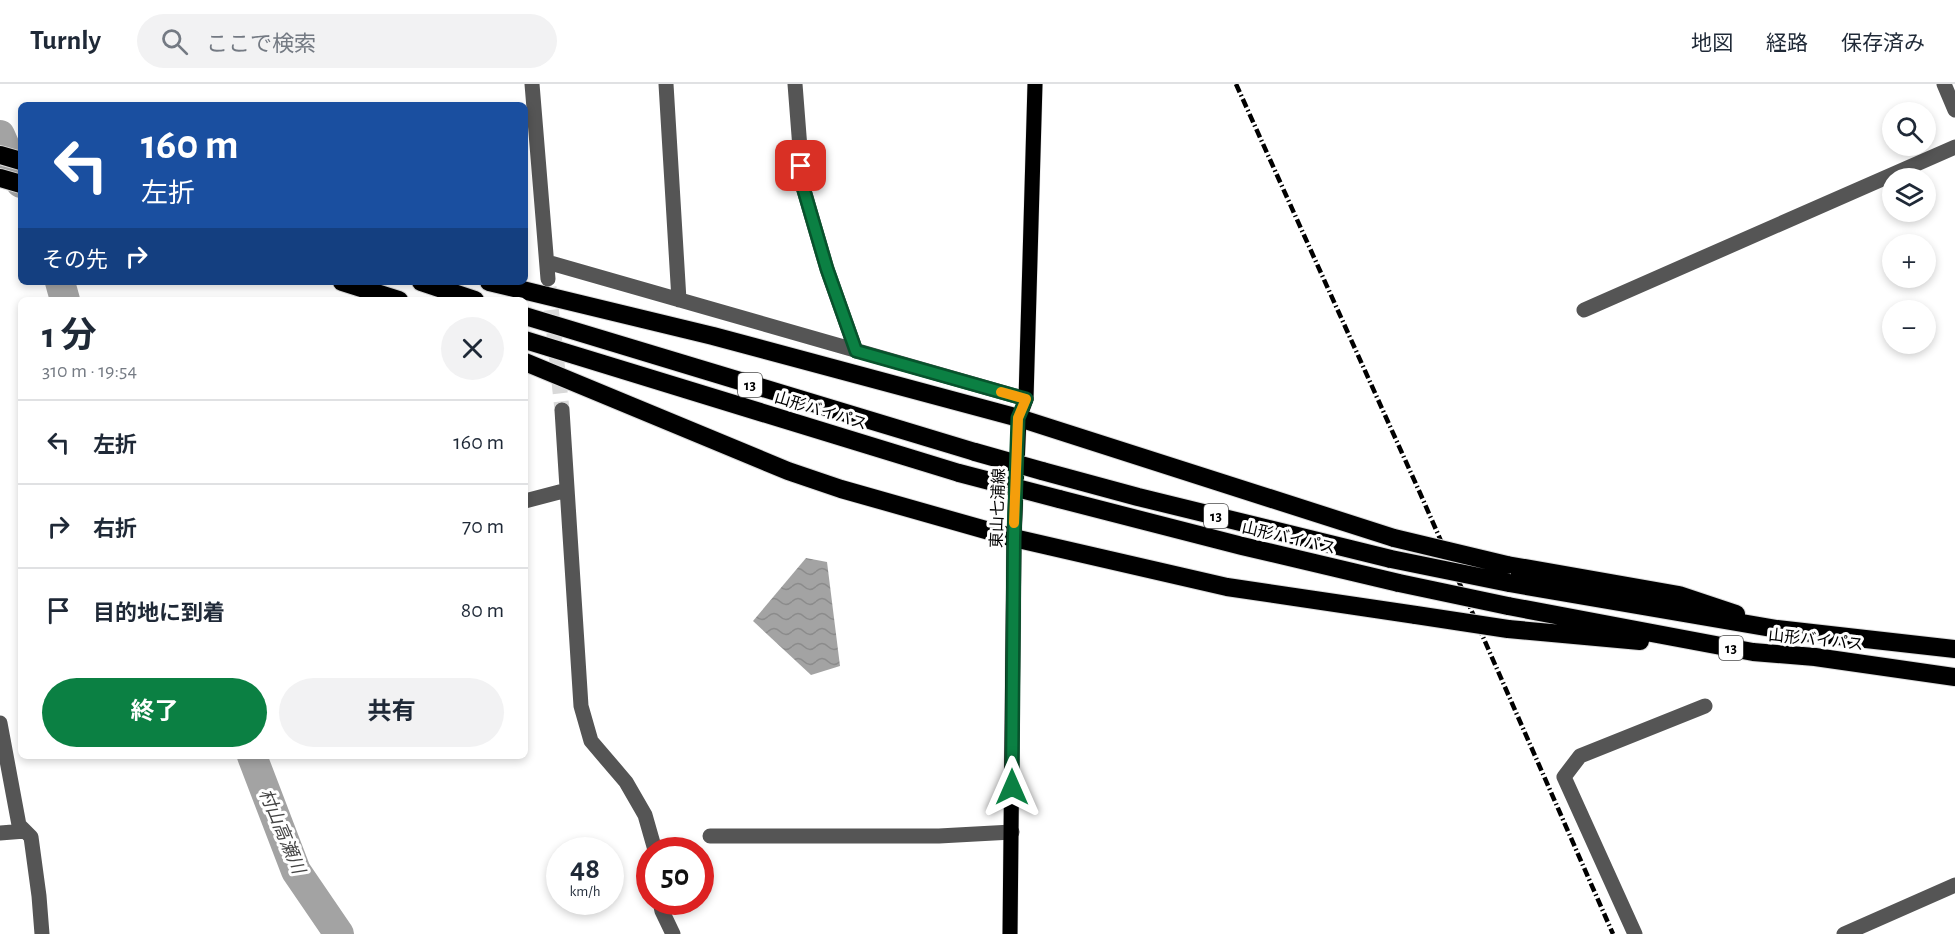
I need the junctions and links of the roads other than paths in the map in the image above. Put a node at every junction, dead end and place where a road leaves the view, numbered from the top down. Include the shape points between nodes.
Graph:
1 (532, 84) edge
2 (666, 84) edge
3 (795, 84) edge
4 (1035, 84) edge
5 (1944, 84) edge
6 (1955, 110) edge
7 (1955, 147) edge
8 (0, 155) edge
9 (18, 160) edge
10 (0, 178) edge
11 (18, 183) edge
12 (547, 262) junction
13 (548, 279) tunnel mouth
14 (337, 285) edge
15 (352, 285) edge
16 (430, 285) edge
17 (501, 285) edge
18 (367, 297) edge
19 (390, 297) edge
20 (466, 297) edge
21 (679, 300) junction
22 (1584, 310) dead end
23 (528, 317) edge
24 (528, 341) edge
25 (856, 351) junction
26 (528, 363) edge
27 (1026, 399) junction
28 (562, 410) tunnel mouth
29 (1018, 418) junction
30 (567, 490) junction
31 (528, 500) edge
32 (1014, 538) junction
33 (1777, 629) junction
34 (1952, 648) edge
35 (1753, 652) junction
36 (1955, 677) edge
37 (1705, 706) dead end
38 (0, 723) edge
39 (25, 831) junction
40 (1012, 832) junction
41 (0, 833) edge
42 (710, 836) dead end
43 (651, 837) edge
44 (1955, 885) edge
45 (664, 915) edge
46 (42, 934) edge
47 (673, 934) edge
48 (1010, 934) edge
49 (1635, 934) edge
50 (1844, 934) edge

1 - 12 lane
2 - 21 lane
3 - 25 lane via 803,187
4 - 27 main road, 東山七浦線
5 - 6 lane
7 - 22 lane
8 - 9 highway
10 - 11 highway
12 - 13 lane
12 - 21 lane
14 - 18 highway
15 - 19 highway
16 - 20 highway
17 - 29 highway via 713,336
21 - 25 lane
23 - 33 highway, 山形バイパス / 13, bridge via 1138,497 1391,559
24 - 35 highway, 山形バイパス / 13, bridge via 959,473 1242,546 1508,606
25 - 27 lane
26 - 32 highway via 788,471
27 - 29 main road, 東山七浦線
28 - 30 lane
29 - 32 main road, 東山七浦線
29 - 33 highway, bridge via 1394,538 1507,565 1679,595
30 - 31 lane
30 - 43 lane via 581,706 591,741 626,782 645,815
32 - 35 highway, bridge via 1227,587 1508,629
32 - 40 main road, 東山七浦線
33 - 34 highway, 山形バイパス / 13
35 - 36 highway, 山形バイパス / 13
37 - 49 lane via 1580,756 1564,777
38 - 39 lane via 19,825
39 - 41 lane
39 - 46 lane via 31,837
40 - 42 lane via 939,836
40 - 48 main road, 東山七浦線
44 - 50 lane
45 - 47 lane

